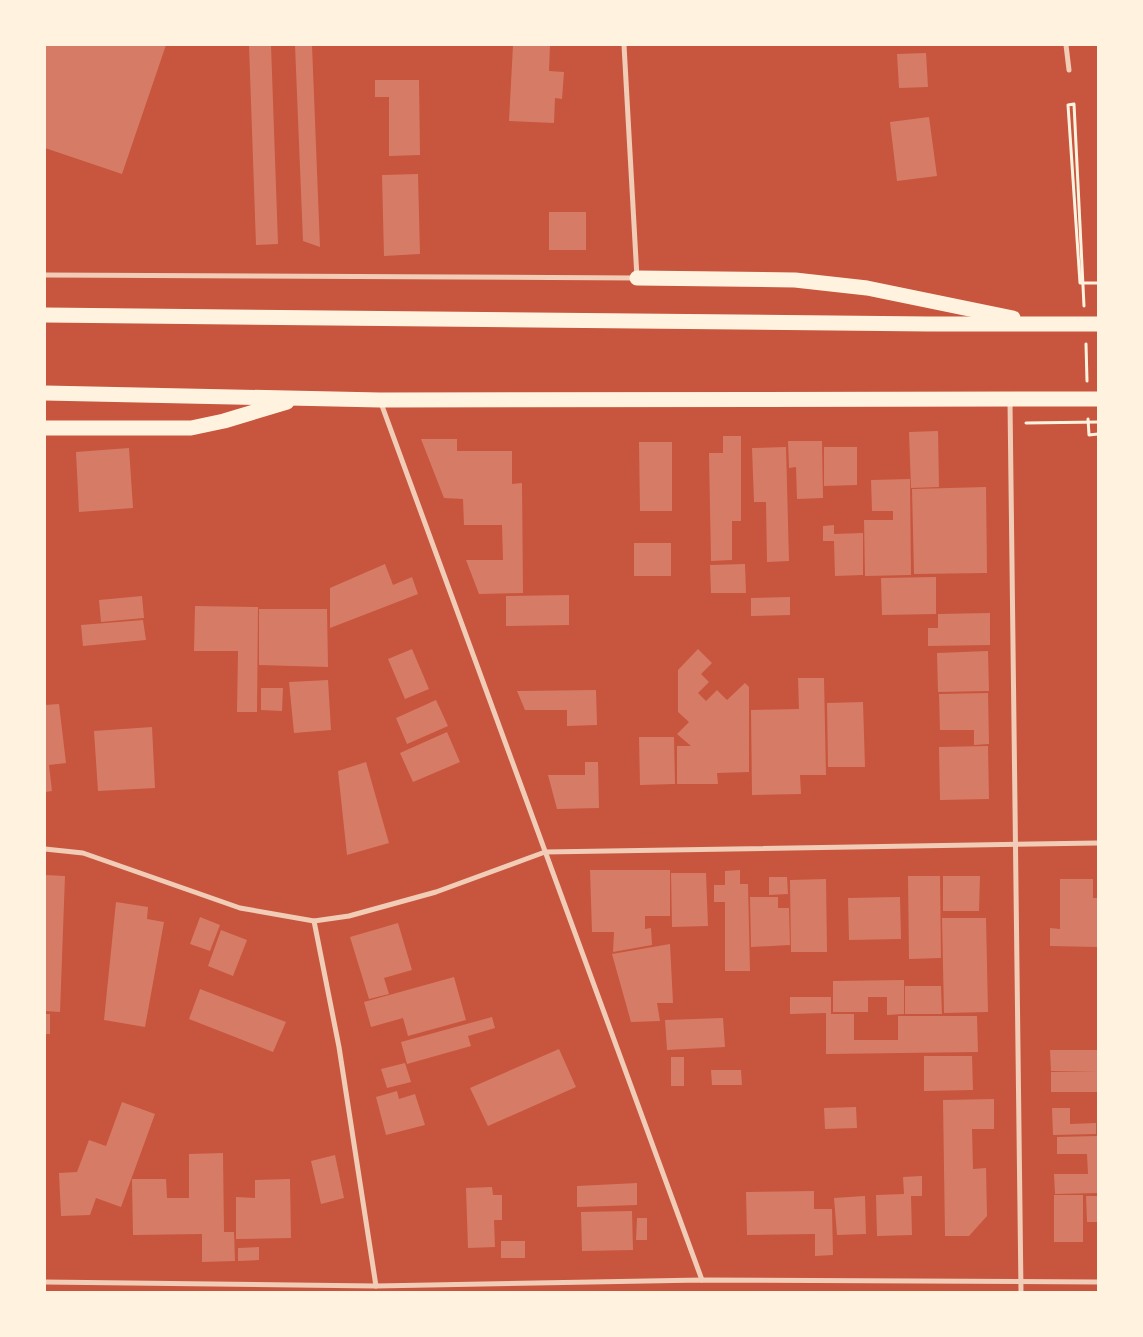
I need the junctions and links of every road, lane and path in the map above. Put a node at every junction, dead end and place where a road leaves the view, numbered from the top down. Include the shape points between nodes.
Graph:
1 (624, 45) edge
2 (1066, 45) edge
3 (1069, 70) dead end
4 (45, 275) edge
5 (637, 278) junction
6 (1098, 283) edge
7 (1084, 308) dead end
8 (45, 315) edge
9 (1044, 324) junction
10 (1098, 324) edge
11 (1085, 336) dead end
12 (1087, 385) dead end
13 (45, 393) edge
14 (303, 397) junction
15 (1010, 399) junction
16 (1098, 399) edge
17 (380, 400) junction
18 (1088, 415) dead end
19 (1098, 422) edge
20 (1010, 423) junction
21 (45, 428) edge
22 (1098, 434) edge
23 (1098, 843) edge
24 (1016, 844) junction
25 (45, 849) edge
26 (545, 852) junction
27 (314, 921) junction
28 (702, 1280) junction
29 (1020, 1280) junction
30 (45, 1282) edge
31 (1098, 1282) edge
32 (376, 1286) junction
33 (1021, 1292) edge

1 - 5 street
2 - 3 street
4 - 5 street
5 - 9 highway via 804,281 867,288
6 - 7 path via 1080,283 1068,104 1074,104
8 - 9 highway
9 - 10 highway
11 - 12 path
13 - 14 highway
14 - 17 highway
14 - 21 highway via 191,428
15 - 16 highway
15 - 17 highway
15 - 20 street
17 - 26 street
18 - 22 path via 1089,434
19 - 20 path
20 - 24 street
23 - 24 street
24 - 26 street
24 - 29 street
25 - 27 street via 83,853 240,908
26 - 27 street via 436,892 349,916
26 - 28 street
27 - 32 street via 339,1047
28 - 29 street
28 - 32 street
29 - 31 street
29 - 33 street
30 - 32 street

